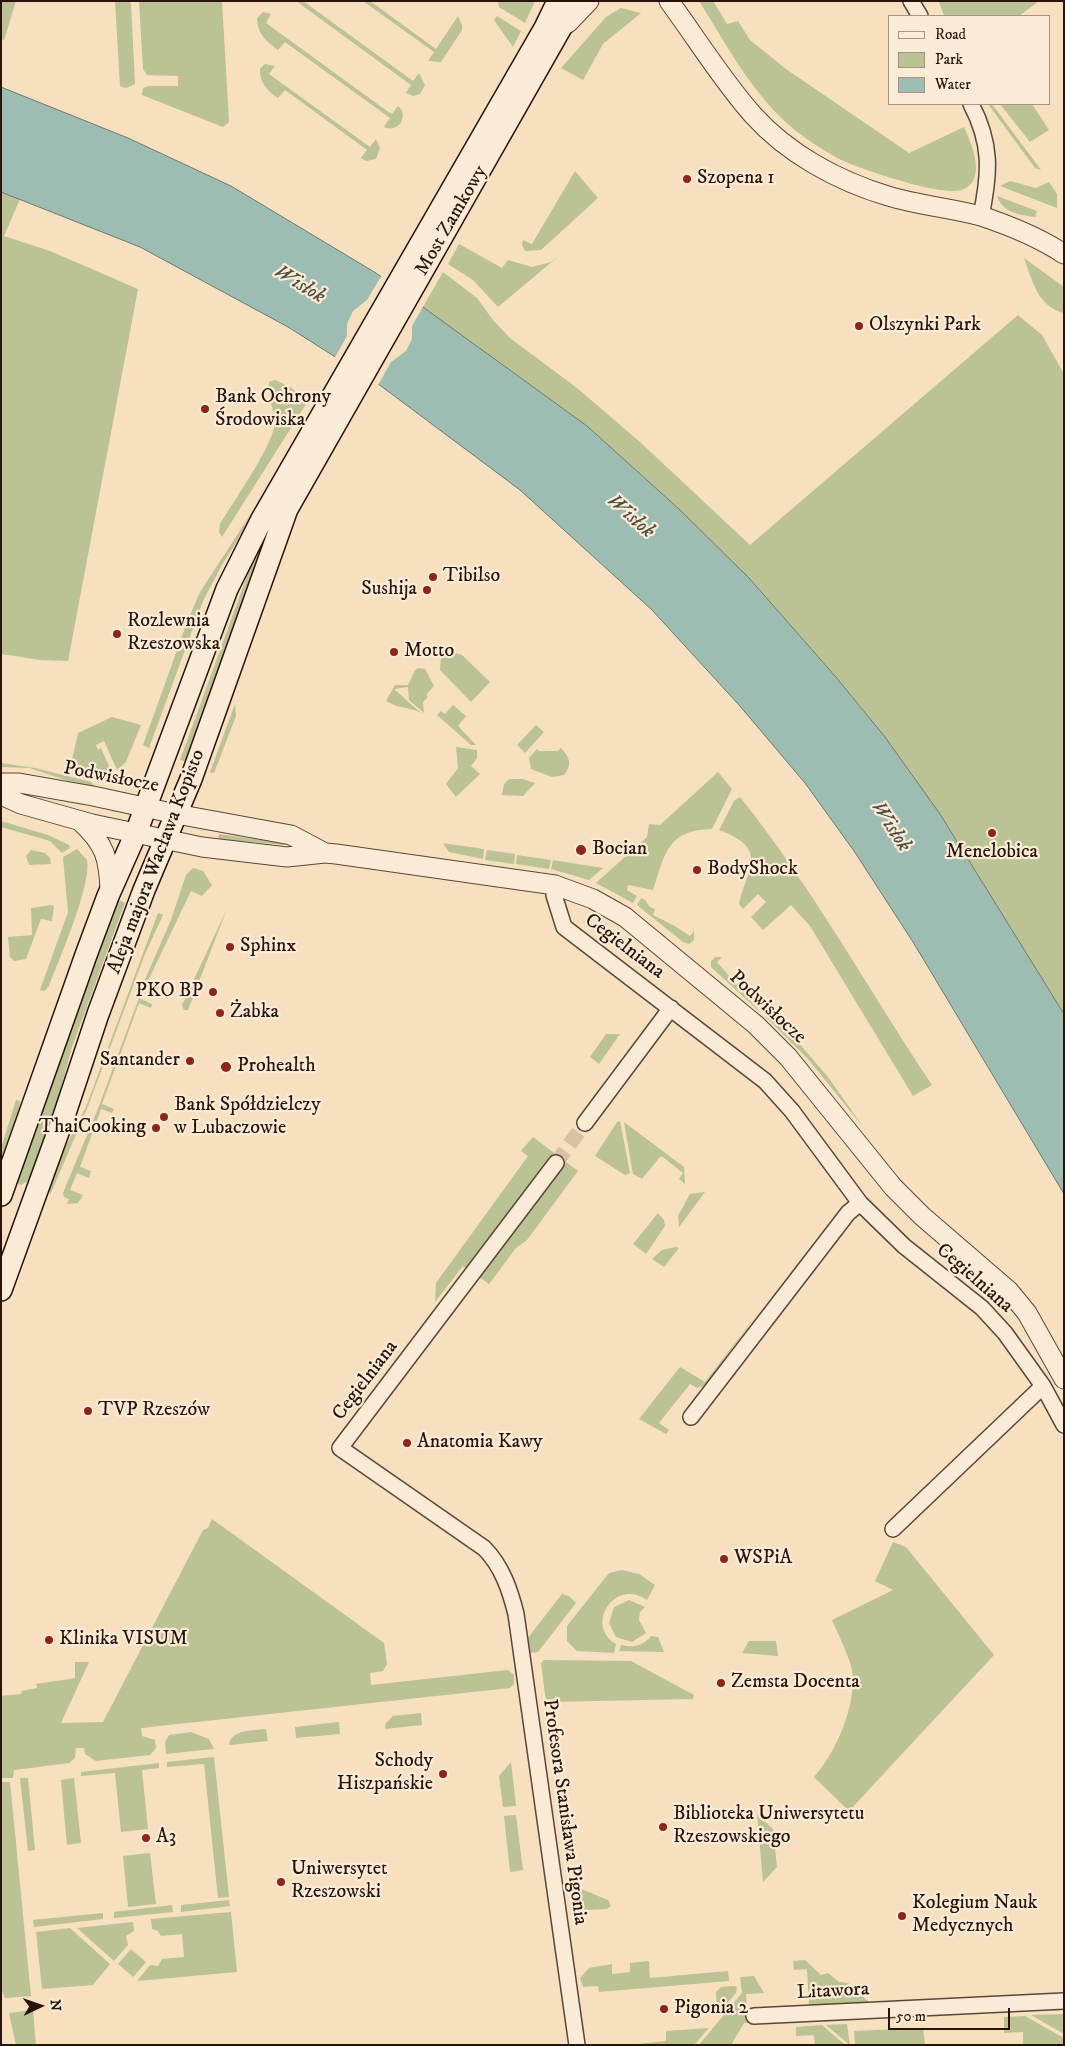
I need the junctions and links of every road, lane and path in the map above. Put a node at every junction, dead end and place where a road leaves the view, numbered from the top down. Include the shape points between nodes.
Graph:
1 (558, 1) edge
2 (576, 1) edge
3 (589, 1) edge
4 (911, 1) edge
5 (671, 4) edge
6 (919, 15) edge
7 (563, 27) junction
8 (537, 57) junction
9 (971, 105) edge
10 (981, 216) junction
11 (1064, 254) edge
12 (319, 436) junction
13 (1, 783) edge
14 (1, 795) edge
15 (146, 807) junction
16 (176, 814) junction
17 (80, 821) junction
18 (136, 833) junction
19 (165, 840) junction
20 (325, 853) junction
21 (555, 885) junction
22 (110, 891) junction
23 (671, 1008) junction
24 (585, 1123) tunnel mouth
25 (556, 1163) tunnel mouth
26 (1, 1195) edge
27 (860, 1203) junction
28 (1, 1290) edge
29 (1064, 1379) edge
30 (1043, 1386) junction
31 (691, 1417) dead end
32 (1064, 1425) edge
33 (893, 1528) dead end
34 (508, 1585) joint
35 (1064, 2001) edge
36 (754, 2016) dead end
37 (577, 2045) edge

1 - 8 main road, Most Zamkowy
2 - 7 main road, Most Zamkowy
3 - 7 street
4 - 6 street
5 - 10 street via 754,116 797,153 859,186 889,196
7 - 8 main road, Most Zamkowy
8 - 12 main road, Most Zamkowy
9 - 10 street via 988,155 987,187
10 - 11 street
12 - 15 main road, Aleja majora Wacława Kopisto via 235,570
12 - 16 main road, Aleja majora Wacława Kopisto via 287,509
13 - 15 street, Podwisłocze via 19,783
14 - 17 street, Podwisłocze
15 - 16 street, Podwisłocze
15 - 18 main road, Aleja majora Wacława Kopisto
16 - 19 main road, Aleja majora Wacława Kopisto
16 - 20 street, Podwisłocze via 291,834
17 - 18 street, Podwisłocze
17 - 22 street via 97,838 106,854
18 - 19 street, Podwisłocze
18 - 22 main road, Aleja majora Wacława Kopisto
19 - 20 street, Podwisłocze via 287,857
19 - 28 main road, Aleja majora Wacława Kopisto via 98,1014
20 - 21 street, Podwisłocze
21 - 23 street, Cegielniana via 554,895 564,927
21 - 29 street, Podwisłocze via 582,894 625,917 756,1025 788,1057 893,1188 1009,1291 1028,1313
22 - 26 main road, Aleja majora Wacława Kopisto
23 - 24 street, Cegielniana
23 - 27 street, Cegielniana via 776,1092
25 - 34 street, Cegielniana via 340,1448 484,1548
27 - 30 street, Cegielniana via 904,1246 982,1308 1005,1333
27 - 31 street via 848,1213
30 - 32 street, Cegielniana
30 - 33 street
34 - 37 street, Profesora Stanisława Pigonia via 516,1614
35 - 36 street, Litawora

